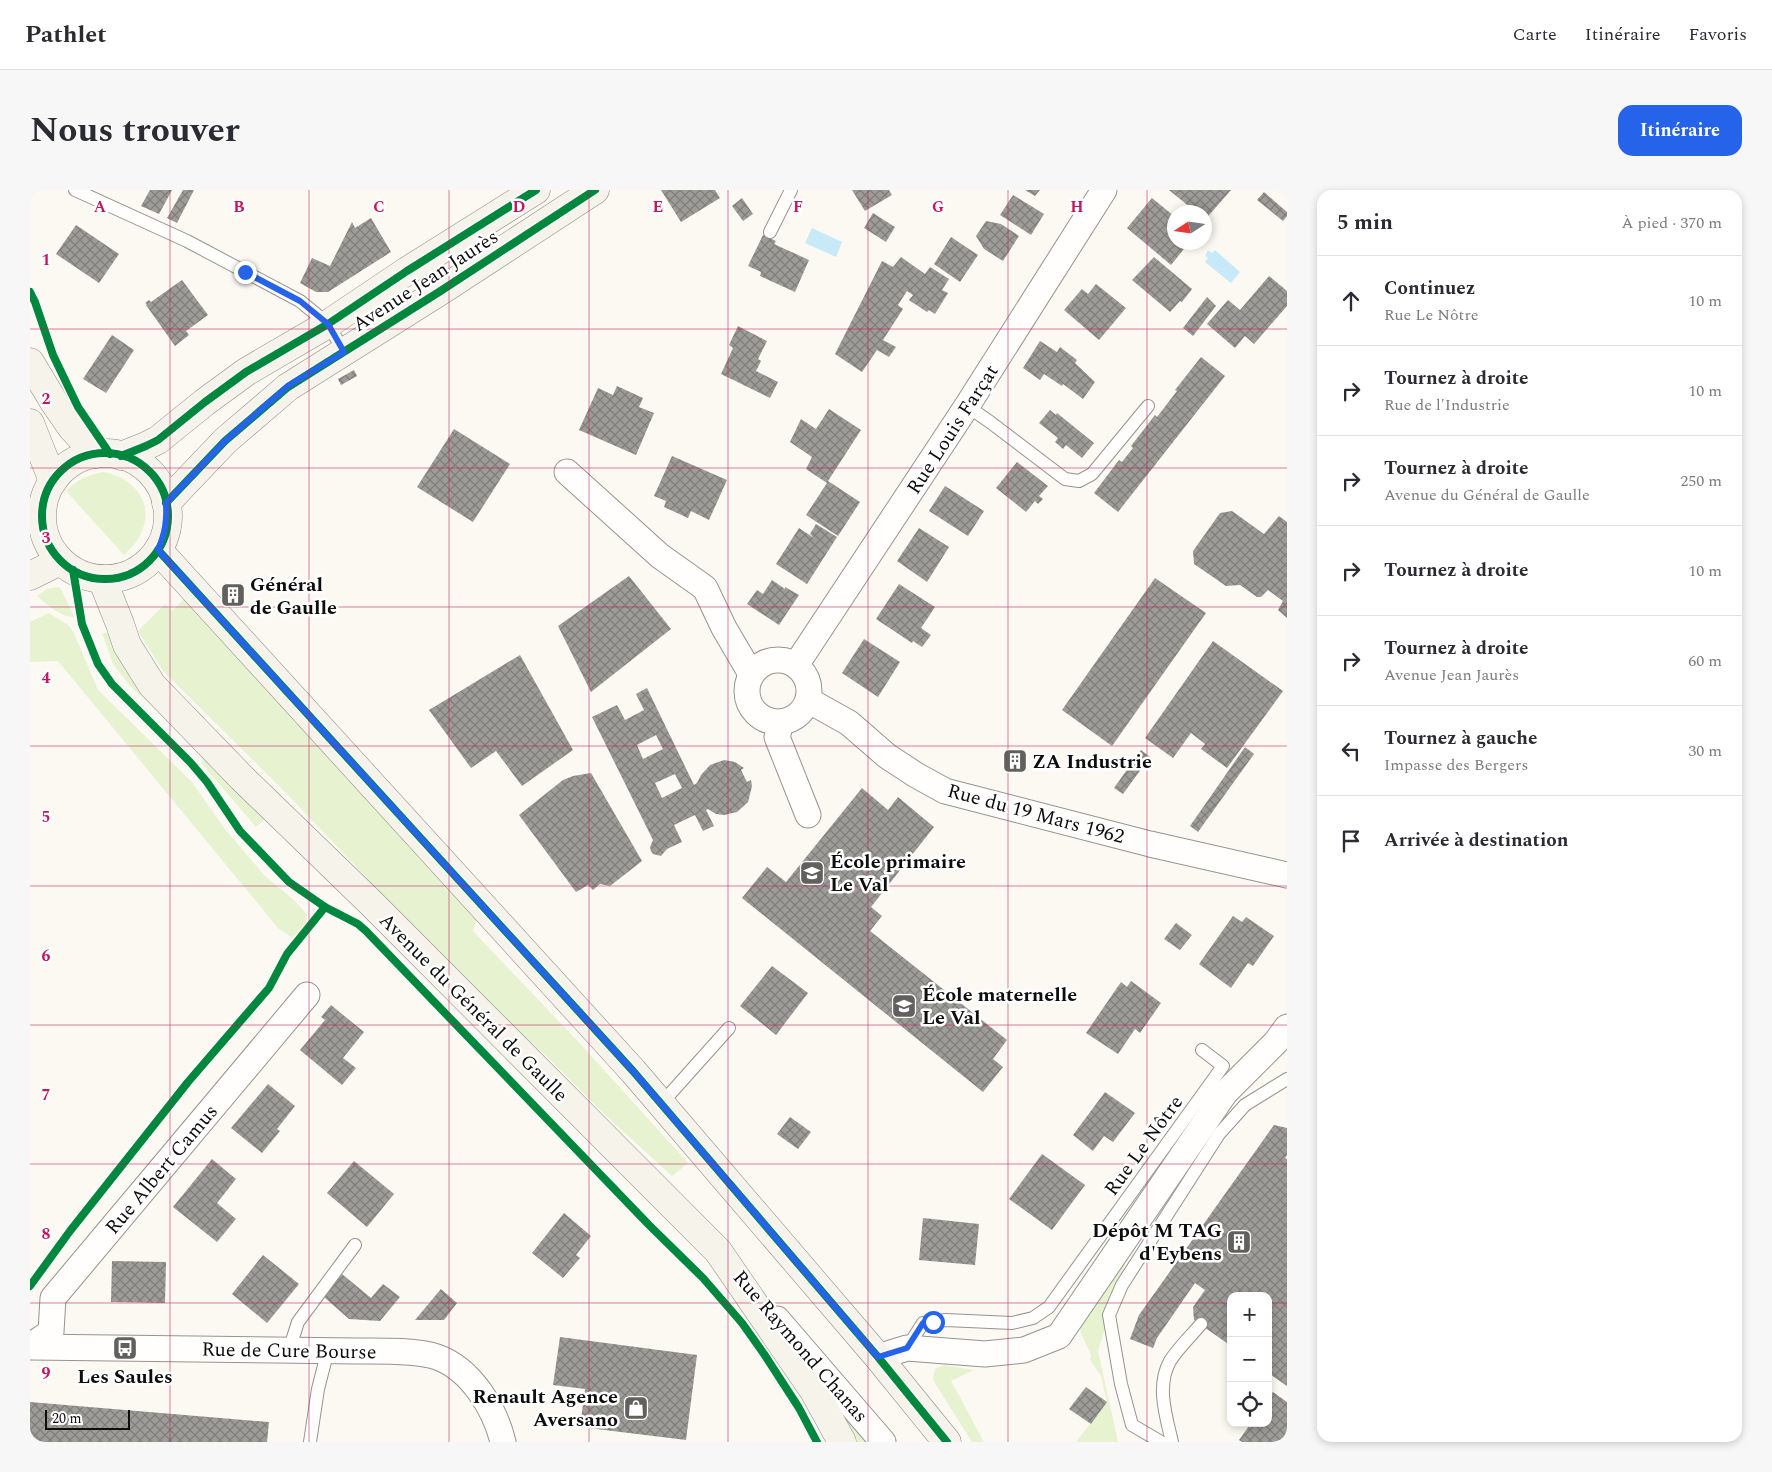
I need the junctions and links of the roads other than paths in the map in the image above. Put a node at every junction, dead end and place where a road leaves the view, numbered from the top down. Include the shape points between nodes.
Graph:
1 (75, 190) edge
2 (536, 190) edge
3 (595, 190) edge
4 (791, 190) edge
5 (1104, 190) edge
6 (770, 232) dead end
7 (328, 324) junction
8 (344, 352) junction
9 (30, 362) edge
10 (967, 406) junction
11 (1148, 406) dead end
12 (30, 423) edge
13 (108, 455) junction
14 (567, 472) dead end
15 (52, 481) junction
16 (166, 503) junction
17 (36, 513) edge
18 (158, 550) junction
19 (60, 561) junction
20 (30, 576) edge
21 (102, 579) junction
22 (796, 665) junction
23 (752, 674) junction
24 (808, 700) junction
25 (781, 723) junction
26 (808, 815) dead end
27 (1287, 876) edge
28 (307, 995) dead end
29 (1287, 1027) edge
30 (729, 1028) dead end
31 (1202, 1050) dead end
32 (1287, 1079) edge
33 (661, 1104) junction
34 (355, 1245) dead end
35 (718, 1251) junction
36 (1201, 1324) dead end
37 (30, 1347) edge
38 (907, 1348) junction
39 (290, 1350) junction
40 (328, 1350) junction
41 (878, 1357) junction
42 (310, 1442) edge
43 (503, 1442) edge
44 (842, 1442) edge
45 (883, 1442) edge
46 (947, 1442) edge
47 (1161, 1442) edge
48 (1172, 1442) edge

1 - 7 lane via 187,241 300,301
2 - 7 main road, Avenue Jean Jaurès
3 - 8 main road, Avenue Jean Jaurès
4 - 6 lane
5 - 10 street, Rue Louis Farçat
7 - 8 lane
7 - 13 main road, Avenue Jean Jaurès via 246,372 158,440
8 - 16 main road, Avenue Jean Jaurès via 288,386 225,441
9 - 13 main road via 72,428
10 - 11 lane via 1065,479 1078,481 1092,474
10 - 22 street, Rue Louis Farçat
12 - 15 main road
13 - 15 main road via 72,463
13 - 16 main road via 142,466 150,473
14 - 23 street via 660,556 705,588 724,628
15 - 17 main road
16 - 18 main road via 167,519
17 - 19 main road via 51,550
18 - 21 main road via 134,572
18 - 33 main road
19 - 20 main road
19 - 21 main road via 86,577
21 - 35 main road, Avenue du Général de Gaulle via 127,645 152,685
22 - 23 street via 787,660 767,661
22 - 24 street via 808,681
23 - 25 street via 746,693 754,712 762,719
24 - 25 street via 798,716
24 - 27 street, Rue du 19 Mars 1962 via 849,723 886,756 945,791
25 - 26 street via 777,737
28 - 37 street, Rue Albert Camus via 53,1298 51,1332
29 - 38 street via 1225,1094 1059,1336 1024,1350 985,1354
30 - 33 lane
31 - 38 lane, Rue Le Nôtre via 1223,1066 1049,1307 1033,1318 1012,1323 946,1320 923,1323
32 - 47 lane via 1245,1105 1219,1134 1122,1285 1109,1316 1132,1425
33 - 41 main road
34 - 39 lane via 298,1322
35 - 44 main road, Avenue du Général de Gaulle via 814,1391
35 - 45 street, Rue Raymond Chanas
36 - 48 lane via 1170,1361 1162,1383
37 - 39 street, Rue de Cure Bourse
38 - 41 street
39 - 40 street, Rue de Cure Bourse
40 - 42 lane
40 - 43 street, Rue de Cure Bourse via 403,1352 436,1357 455,1366 486,1401
41 - 46 main road

